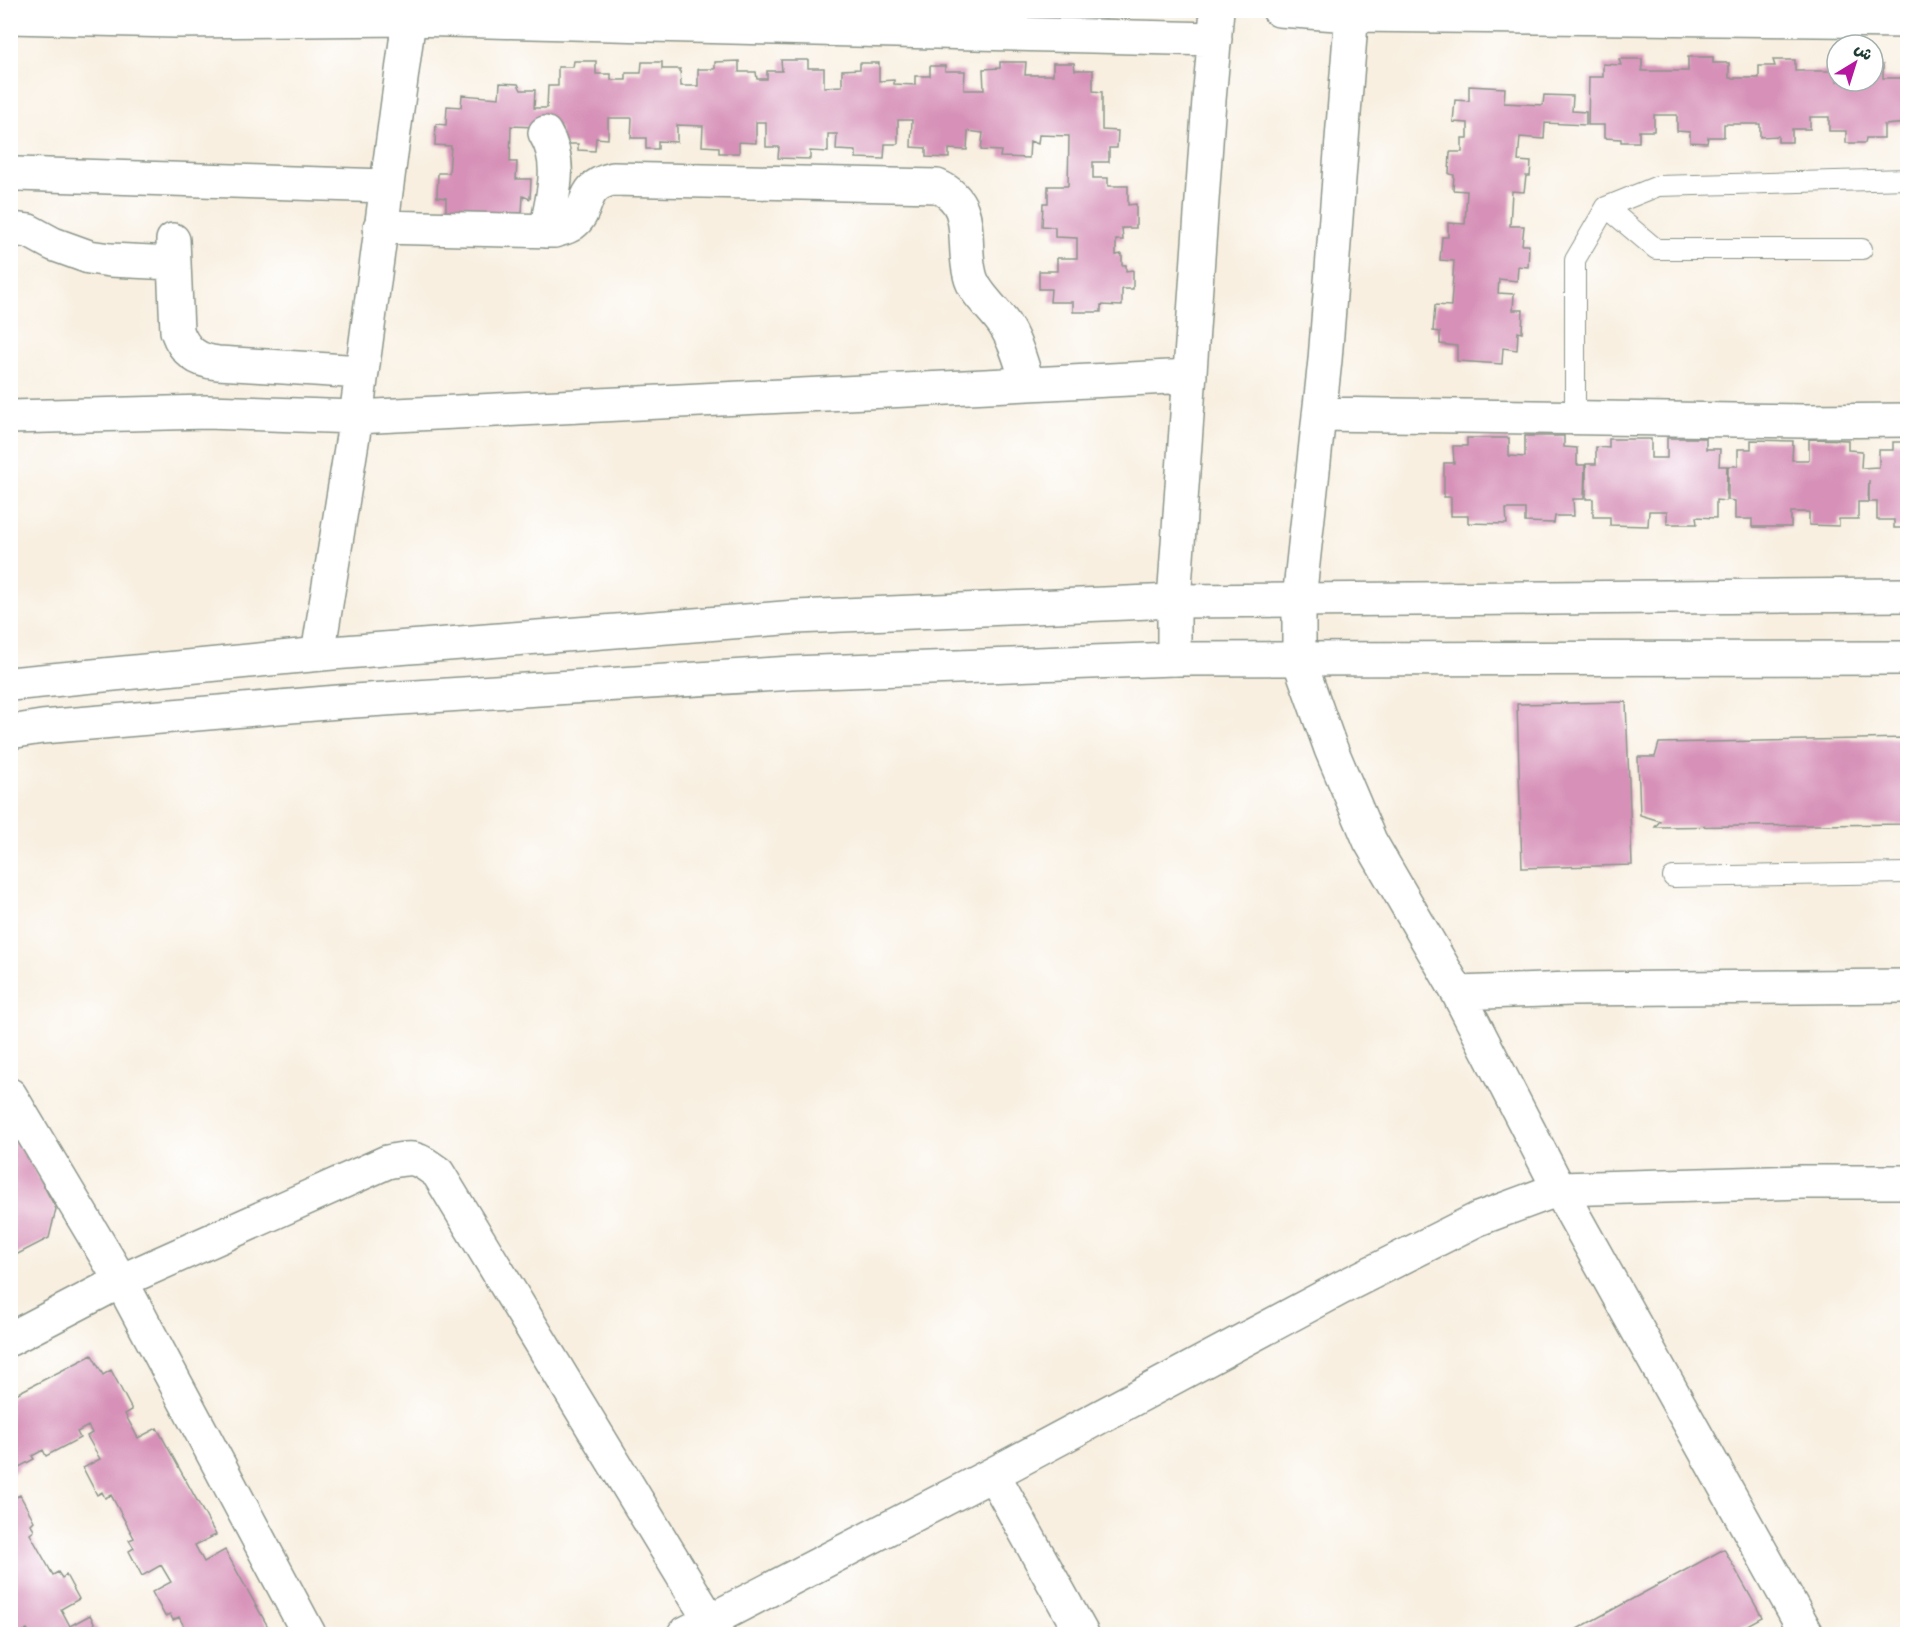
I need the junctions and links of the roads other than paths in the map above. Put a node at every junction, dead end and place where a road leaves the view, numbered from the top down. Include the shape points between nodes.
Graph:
1 (1279, 10) edge
2 (1352, 13) edge
3 (10, 17) edge
4 (409, 19) junction
5 (1908, 21) edge
6 (1216, 25) edge
7 (545, 133) dead end
8 (17, 174) dead end
9 (1908, 179) edge
10 (386, 186) junction
11 (1606, 207) junction
12 (380, 227) junction
13 (10, 229) edge
14 (546, 231) junction
15 (1862, 249) dead end
16 (362, 372) junction
17 (1190, 376) junction
18 (1028, 384) junction
19 (1319, 414) junction
20 (10, 417) edge
21 (356, 417) junction
22 (1575, 418) junction
23 (1908, 420) edge
24 (1908, 595) edge
25 (1299, 600) junction
26 (1174, 601) junction
27 (318, 654) junction
28 (1908, 658) edge
29 (1174, 659) junction
30 (1299, 660) junction
31 (10, 684) edge
32 (10, 732) edge
33 (1908, 873) edge
34 (1674, 877) dead end
35 (1908, 986) edge
36 (1458, 993) junction
37 (10, 1095) edge
38 (1908, 1182) edge
39 (1559, 1189) junction
40 (121, 1281) junction
41 (10, 1339) edge
42 (993, 1474) junction
43 (704, 1630) edge
44 (309, 1635) edge
45 (1082, 1635) edge
46 (1807, 1635) edge

1 - 2 street
2 - 5 street
2 - 19 street
3 - 4 street via 174,21
4 - 6 street
4 - 10 street
6 - 17 street
7 - 14 street via 556,166
8 - 10 street
9 - 11 lane via 1658,186
10 - 12 street
11 - 15 lane via 1656,249
11 - 22 lane via 1575,260
12 - 14 street
12 - 16 street
13 - 16 street via 29,231 89,257 110,260 173,251 177,330 187,351 196,358 218,363
14 - 18 street via 572,224 590,192 613,180 937,186 948,190 962,207 970,277 1004,322
16 - 21 street
17 - 18 street
17 - 26 street
18 - 21 street
19 - 22 street
19 - 25 street
20 - 21 street via 207,412
21 - 27 street
22 - 23 street
24 - 25 street
25 - 26 street
25 - 30 street
26 - 27 street via 796,617
26 - 29 street
27 - 31 street
28 - 30 street
29 - 30 street
29 - 32 street via 792,673 338,702
30 - 36 street via 1330,749 1370,842
33 - 34 lane
35 - 36 street
36 - 39 street
37 - 40 street
38 - 39 street
39 - 42 street via 1478,1219
39 - 46 street
40 - 41 street
40 - 43 street via 387,1162 411,1157 424,1163 438,1173
40 - 44 street
42 - 43 street
42 - 45 street

